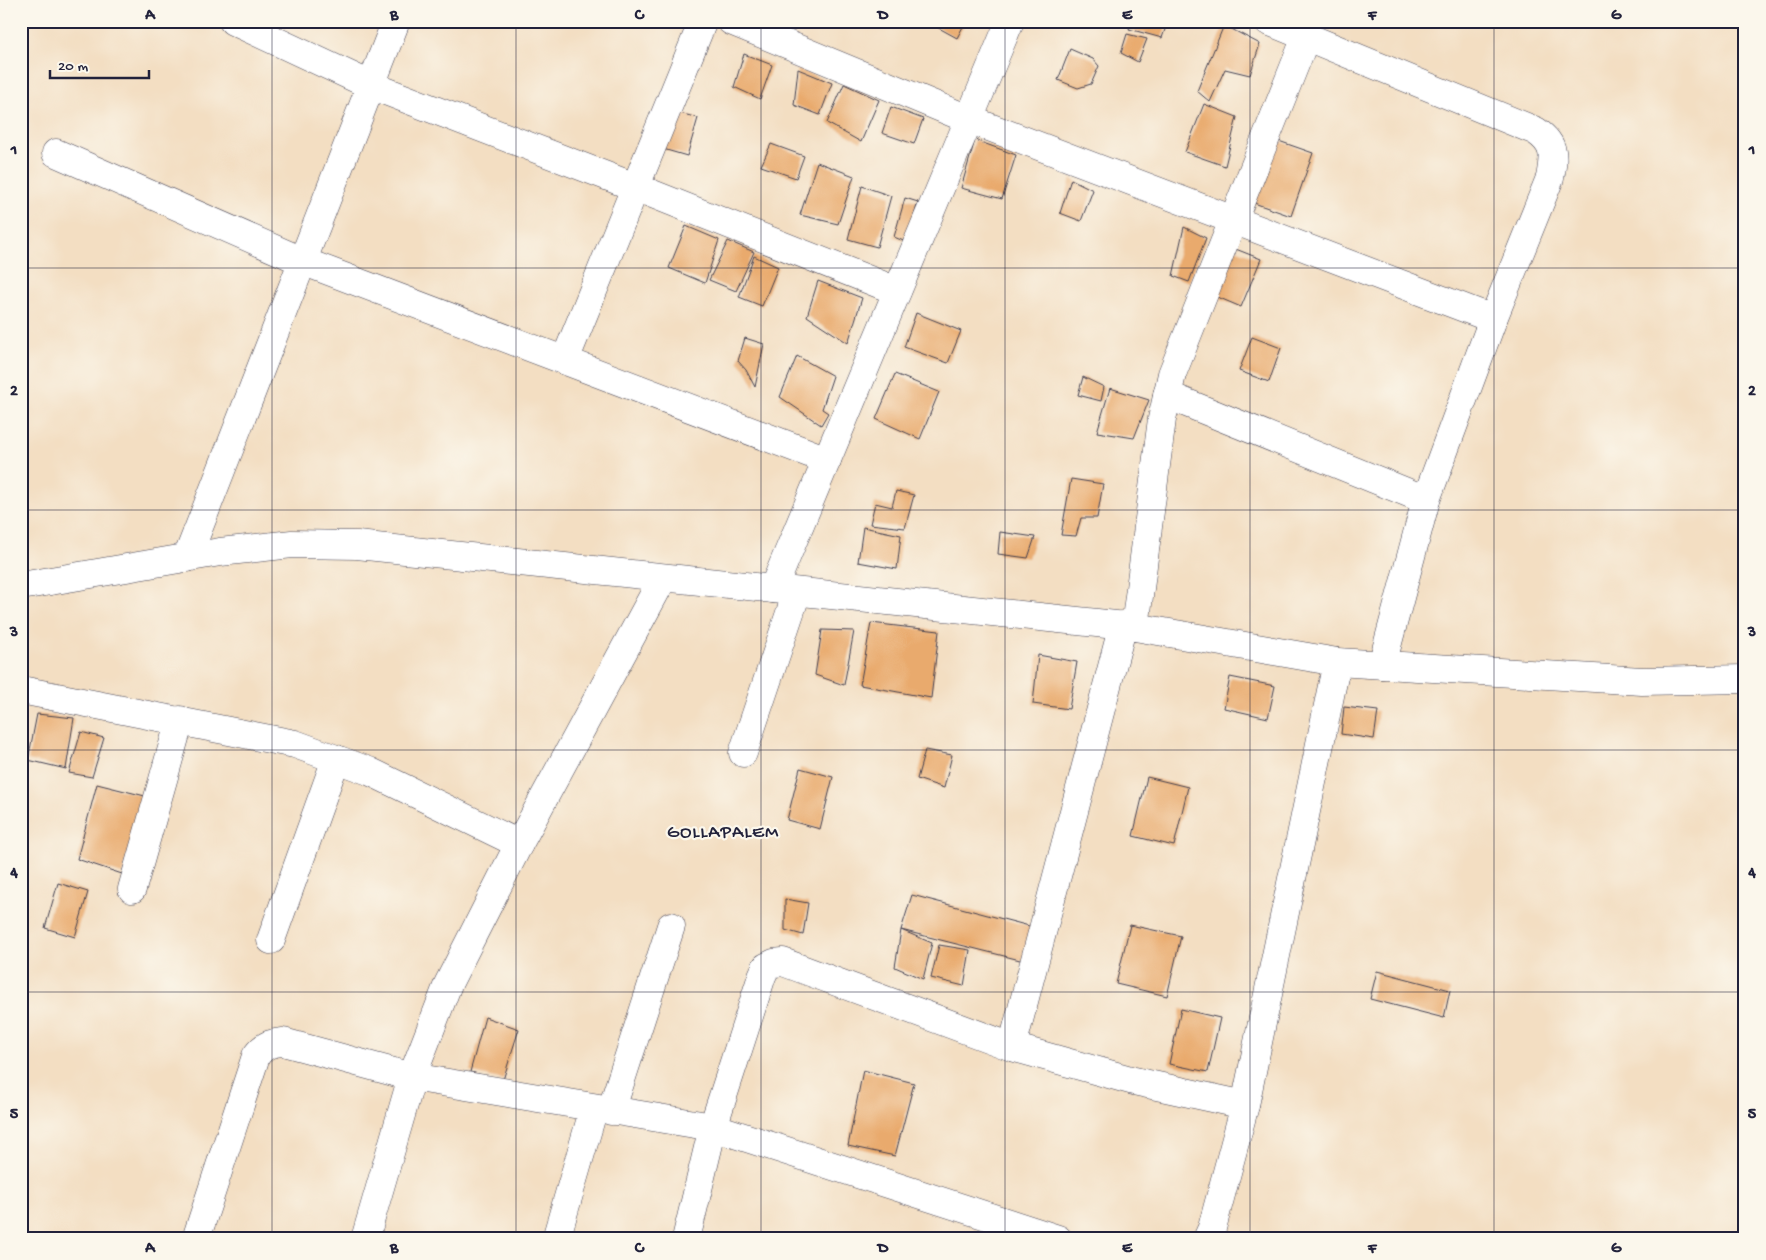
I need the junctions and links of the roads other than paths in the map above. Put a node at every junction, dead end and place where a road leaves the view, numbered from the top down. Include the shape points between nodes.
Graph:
1 (233, 21) edge
2 (396, 21) edge
3 (703, 21) edge
4 (731, 21) edge
5 (1010, 21) edge
6 (1268, 21) edge
7 (1306, 37) junction
8 (370, 85) junction
9 (968, 119) junction
10 (56, 153) dead end
11 (635, 187) junction
12 (1233, 219) junction
13 (302, 260) junction
14 (897, 291) junction
15 (1493, 319) junction
16 (565, 360) junction
17 (1167, 395) junction
18 (826, 460) junction
19 (1426, 500) junction
20 (187, 558) junction
21 (663, 578) junction
22 (21, 586) edge
23 (785, 590) junction
24 (1129, 626) junction
25 (1337, 662) junction
26 (1382, 665) junction
27 (1745, 679) edge
28 (21, 690) edge
29 (180, 720) junction
30 (743, 753) dead end
31 (336, 759) junction
32 (519, 844) junction
33 (132, 889) dead end
34 (671, 926) dead end
35 (271, 940) dead end
36 (1012, 1047) junction
37 (412, 1077) junction
38 (1245, 1105) junction
39 (602, 1110) junction
40 (713, 1127) junction
41 (196, 1239) edge
42 (365, 1239) edge
43 (556, 1239) edge
44 (686, 1239) edge
45 (1058, 1239) edge
46 (1207, 1239) edge

1 - 8 street
2 - 8 street
3 - 11 street
4 - 9 street
5 - 9 street
6 - 7 street
7 - 12 street
7 - 15 street via 1536,131 1546,138 1552,149 1550,178
8 - 11 street
8 - 13 street
9 - 12 street
9 - 14 street
10 - 13 street
11 - 14 street
11 - 16 street
12 - 15 street
12 - 17 street via 1172,374
13 - 16 street
13 - 20 street
14 - 18 street
15 - 19 street
16 - 18 street
17 - 19 street
17 - 24 street
18 - 23 street
19 - 26 street
20 - 21 street via 292,544 357,545
20 - 22 street
21 - 23 street
21 - 32 street
23 - 24 street
23 - 30 street
24 - 25 street
24 - 36 street
25 - 26 street
25 - 38 street
26 - 27 street via 1642,681
28 - 29 street
29 - 31 street via 295,744
29 - 33 street
31 - 32 street via 368,771
31 - 35 street
32 - 37 street via 448,984
34 - 39 street
36 - 38 street via 1134,1081
36 - 40 street via 783,962 774,963 766,967 762,976
37 - 39 street
37 - 41 street via 282,1042 262,1048 256,1056
37 - 42 street
38 - 46 street
39 - 40 street
39 - 43 street
40 - 44 street
40 - 45 street

